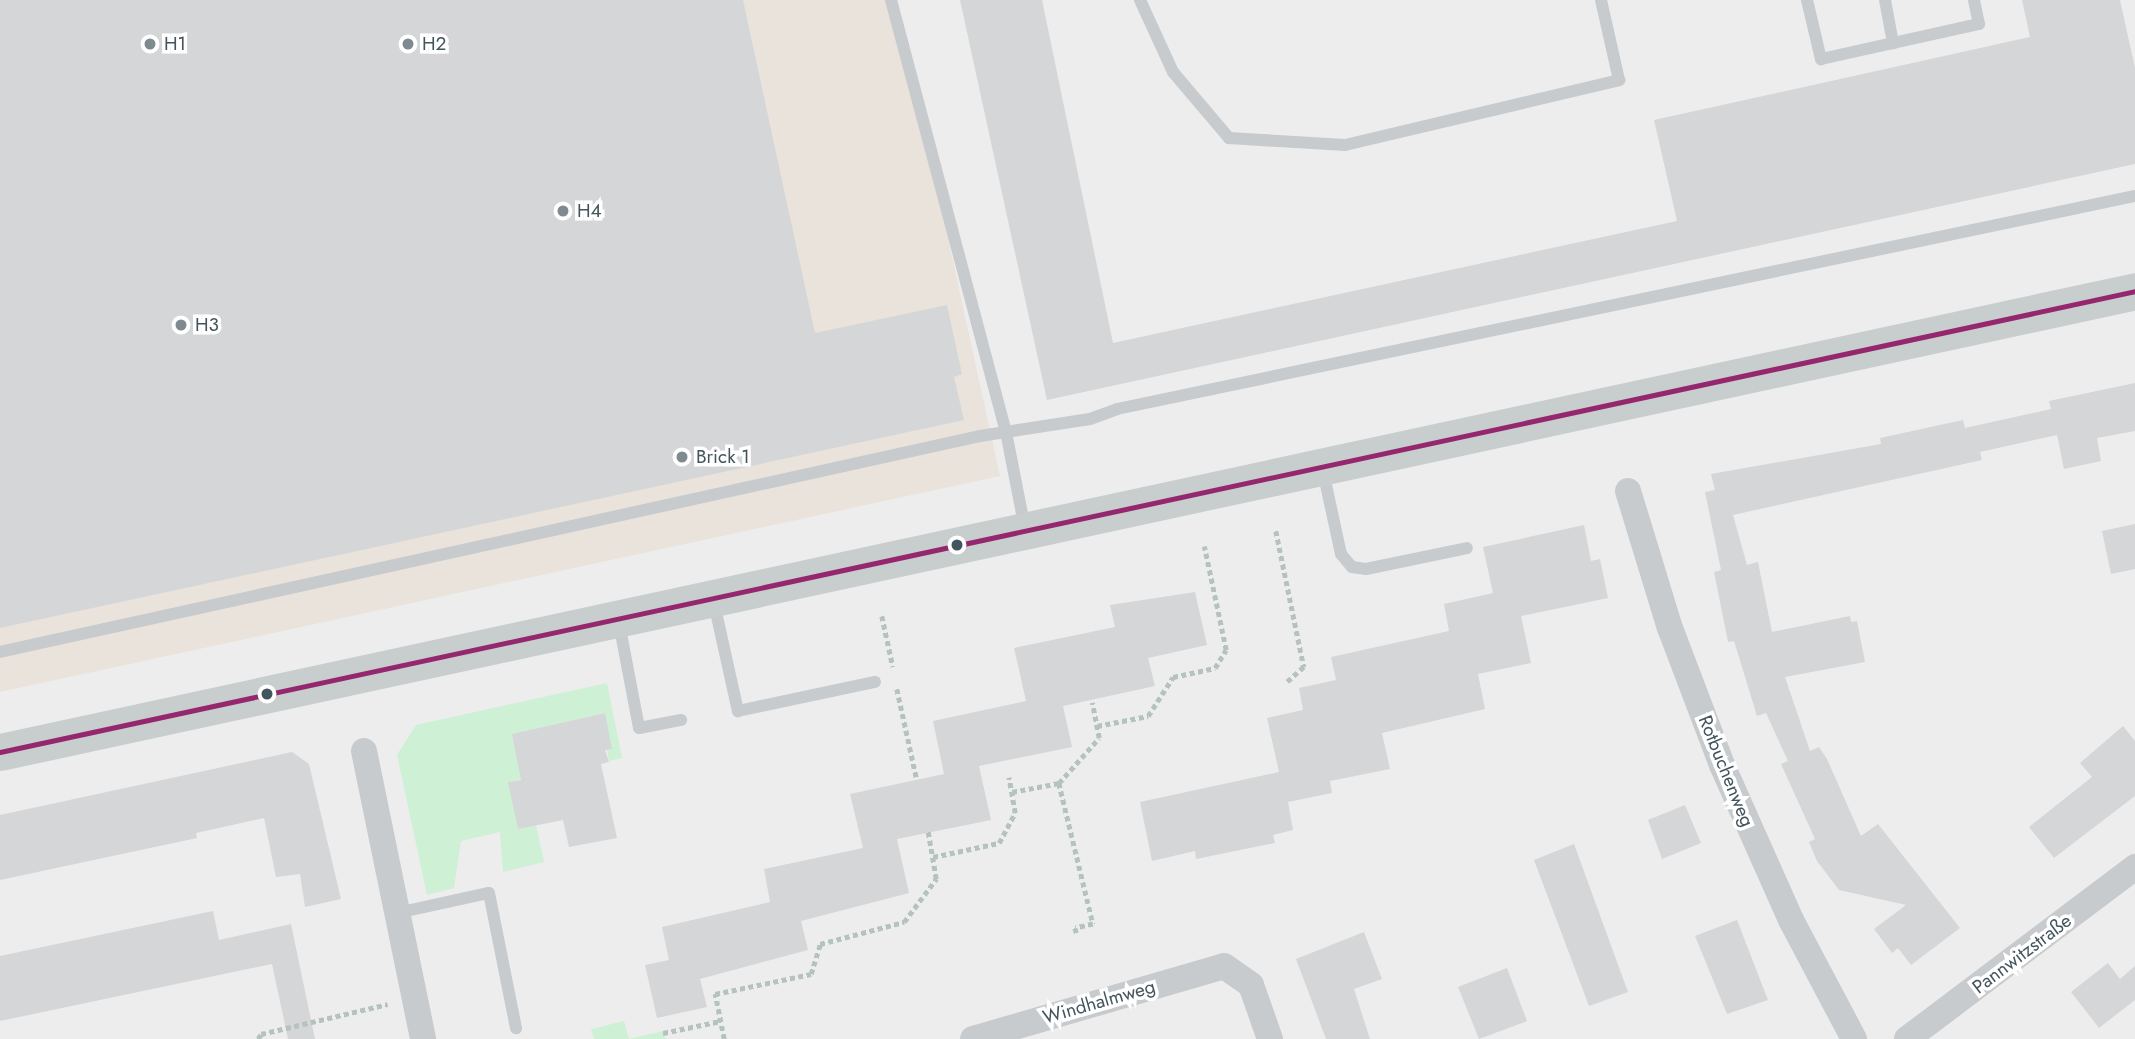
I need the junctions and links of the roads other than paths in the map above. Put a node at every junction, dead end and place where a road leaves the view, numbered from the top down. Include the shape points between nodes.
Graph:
1 (891, 0) edge
2 (1140, 0) edge
3 (1601, 0) edge
4 (1807, 0) edge
5 (1885, 0) edge
6 (1974, 0) edge
7 (1893, 43) junction
8 (2135, 196) edge
9 (2135, 291) edge
10 (1006, 432) junction
11 (1322, 467) junction
12 (1628, 491) dead end
13 (1026, 530) junction
14 (1466, 548) dead end
15 (713, 599) junction
16 (618, 619) junction
17 (0, 652) edge
18 (874, 682) dead end
19 (681, 720) dead end
20 (364, 751) dead end
21 (0, 752) edge
22 (2135, 867) edge
23 (397, 913) junction
24 (516, 1028) dead end
25 (424, 1039) edge
26 (973, 1039) edge
27 (1270, 1039) edge
28 (1854, 1039) edge
29 (1907, 1039) edge

1 - 10 lane
2 - 3 lane via 1173,72 1229,138 1345,145 1619,80
4 - 7 lane via 1821,59
5 - 7 lane
6 - 7 lane via 1979,24
8 - 10 lane via 1144,403 1065,425
9 - 11 main road
10 - 13 lane
10 - 17 lane
11 - 13 main road
11 - 14 lane via 1341,554 1352,568
12 - 28 street, Rotbuchenweg via 1670,628 1722,765 1791,920
13 - 15 main road
15 - 16 main road
15 - 18 lane via 738,711
16 - 19 lane via 639,728
16 - 21 main road
20 - 23 street
22 - 29 street, Pannwitzstraße
23 - 24 lane via 489,894
23 - 25 street
26 - 27 street, Windhalmweg via 1224,966 1251,985

